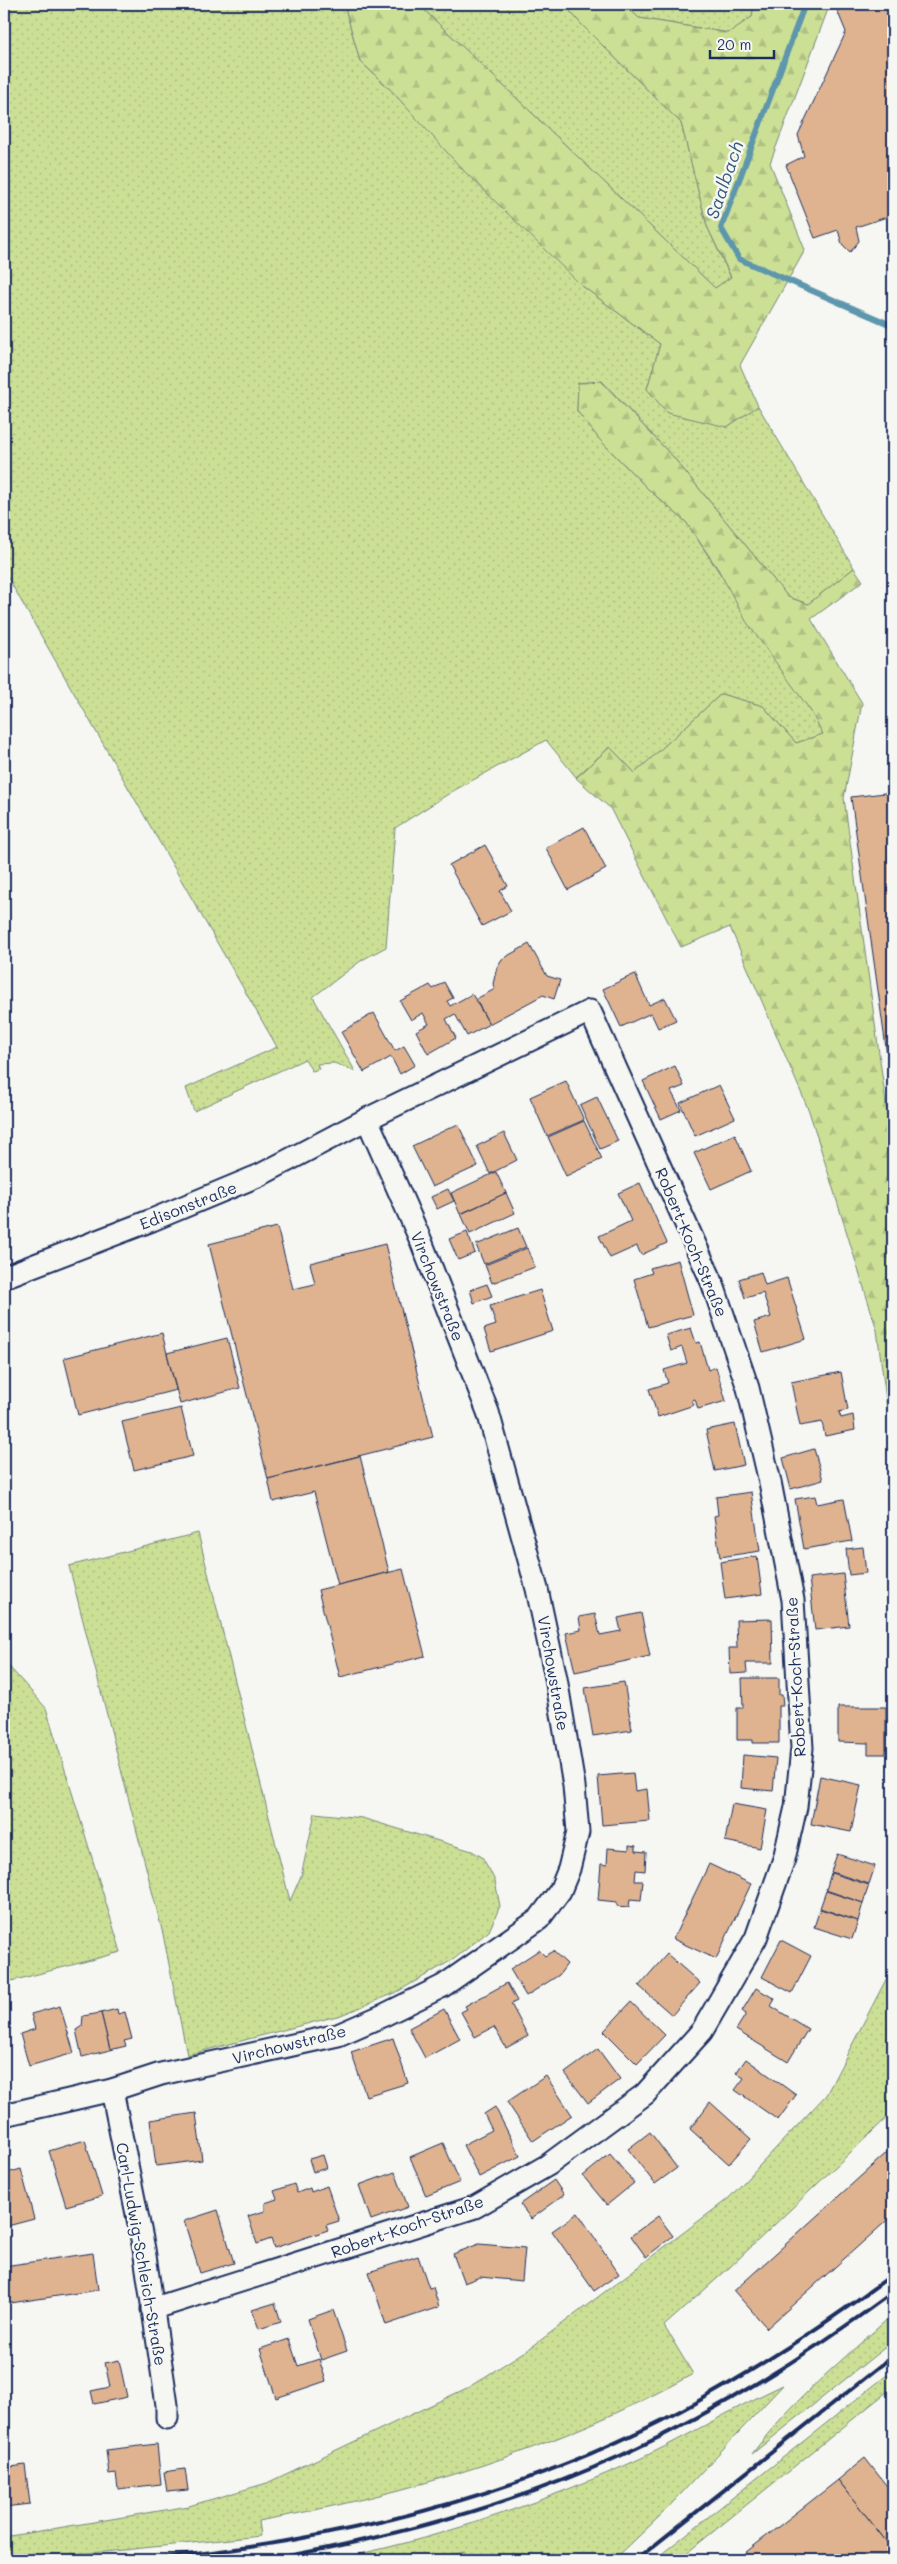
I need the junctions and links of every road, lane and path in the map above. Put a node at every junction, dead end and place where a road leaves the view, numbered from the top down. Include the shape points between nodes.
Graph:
1 (367, 1119) junction
2 (4, 1277) edge
3 (112, 2090) junction
4 (4, 2115) edge
5 (152, 2309) junction
6 (167, 2418) dead end

1 - 2 street, Edisonstraße via 260,1175
1 - 3 street, Virchowstraße via 421,1241 488,1412 545,1624 574,1786 576,1841 560,1891 539,1919 443,1986 338,2034 161,2074
1 - 5 street, Robert-Koch-Straße via 590,1011 712,1282 748,1388 793,1600 802,1755 796,1807 784,1859 756,1938 702,2031 645,2094 548,2165 474,2207
3 - 4 street, Virchowstraße
3 - 5 street, Carl-Ludwig-Schleich-Straße via 144,2249
5 - 6 street, Carl-Ludwig-Schleich-Straße via 168,2405

